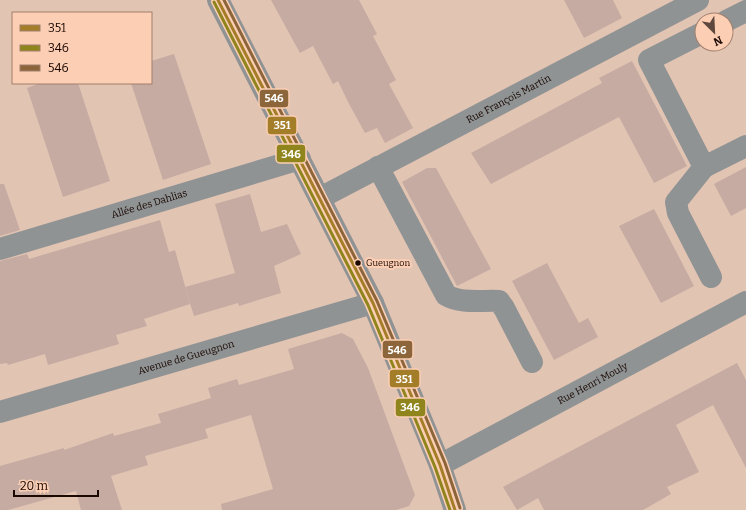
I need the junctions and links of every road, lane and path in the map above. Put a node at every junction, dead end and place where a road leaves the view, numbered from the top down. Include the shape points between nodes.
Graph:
1 (218, 0) edge
2 (687, 3) edge
3 (746, 11) edge
4 (734, 17) edge
5 (694, 20) edge
6 (694, 37) edge
7 (746, 146) edge
8 (300, 158) junction
9 (378, 167) junction
10 (704, 167) junction
11 (320, 198) junction
12 (0, 250) edge
13 (711, 277) dead end
14 (746, 302) edge
15 (373, 303) junction
16 (532, 362) dead end
17 (0, 412) edge
18 (440, 466) junction
19 (455, 510) edge

1 - 8 street
2 - 5 street
2 - 9 street, Rue François Martin
3 - 4 street
6 - 10 street via 649,60
7 - 10 street
8 - 11 street
8 - 12 street, Allée des Dahlias
9 - 11 street, Rue François Martin
9 - 16 street via 446,295 460,300 499,301
10 - 13 street via 676,202 678,213
11 - 15 street
14 - 18 street, Rue Henri Mouly
15 - 17 street, Avenue de Gueugnon
15 - 18 street
18 - 19 street

